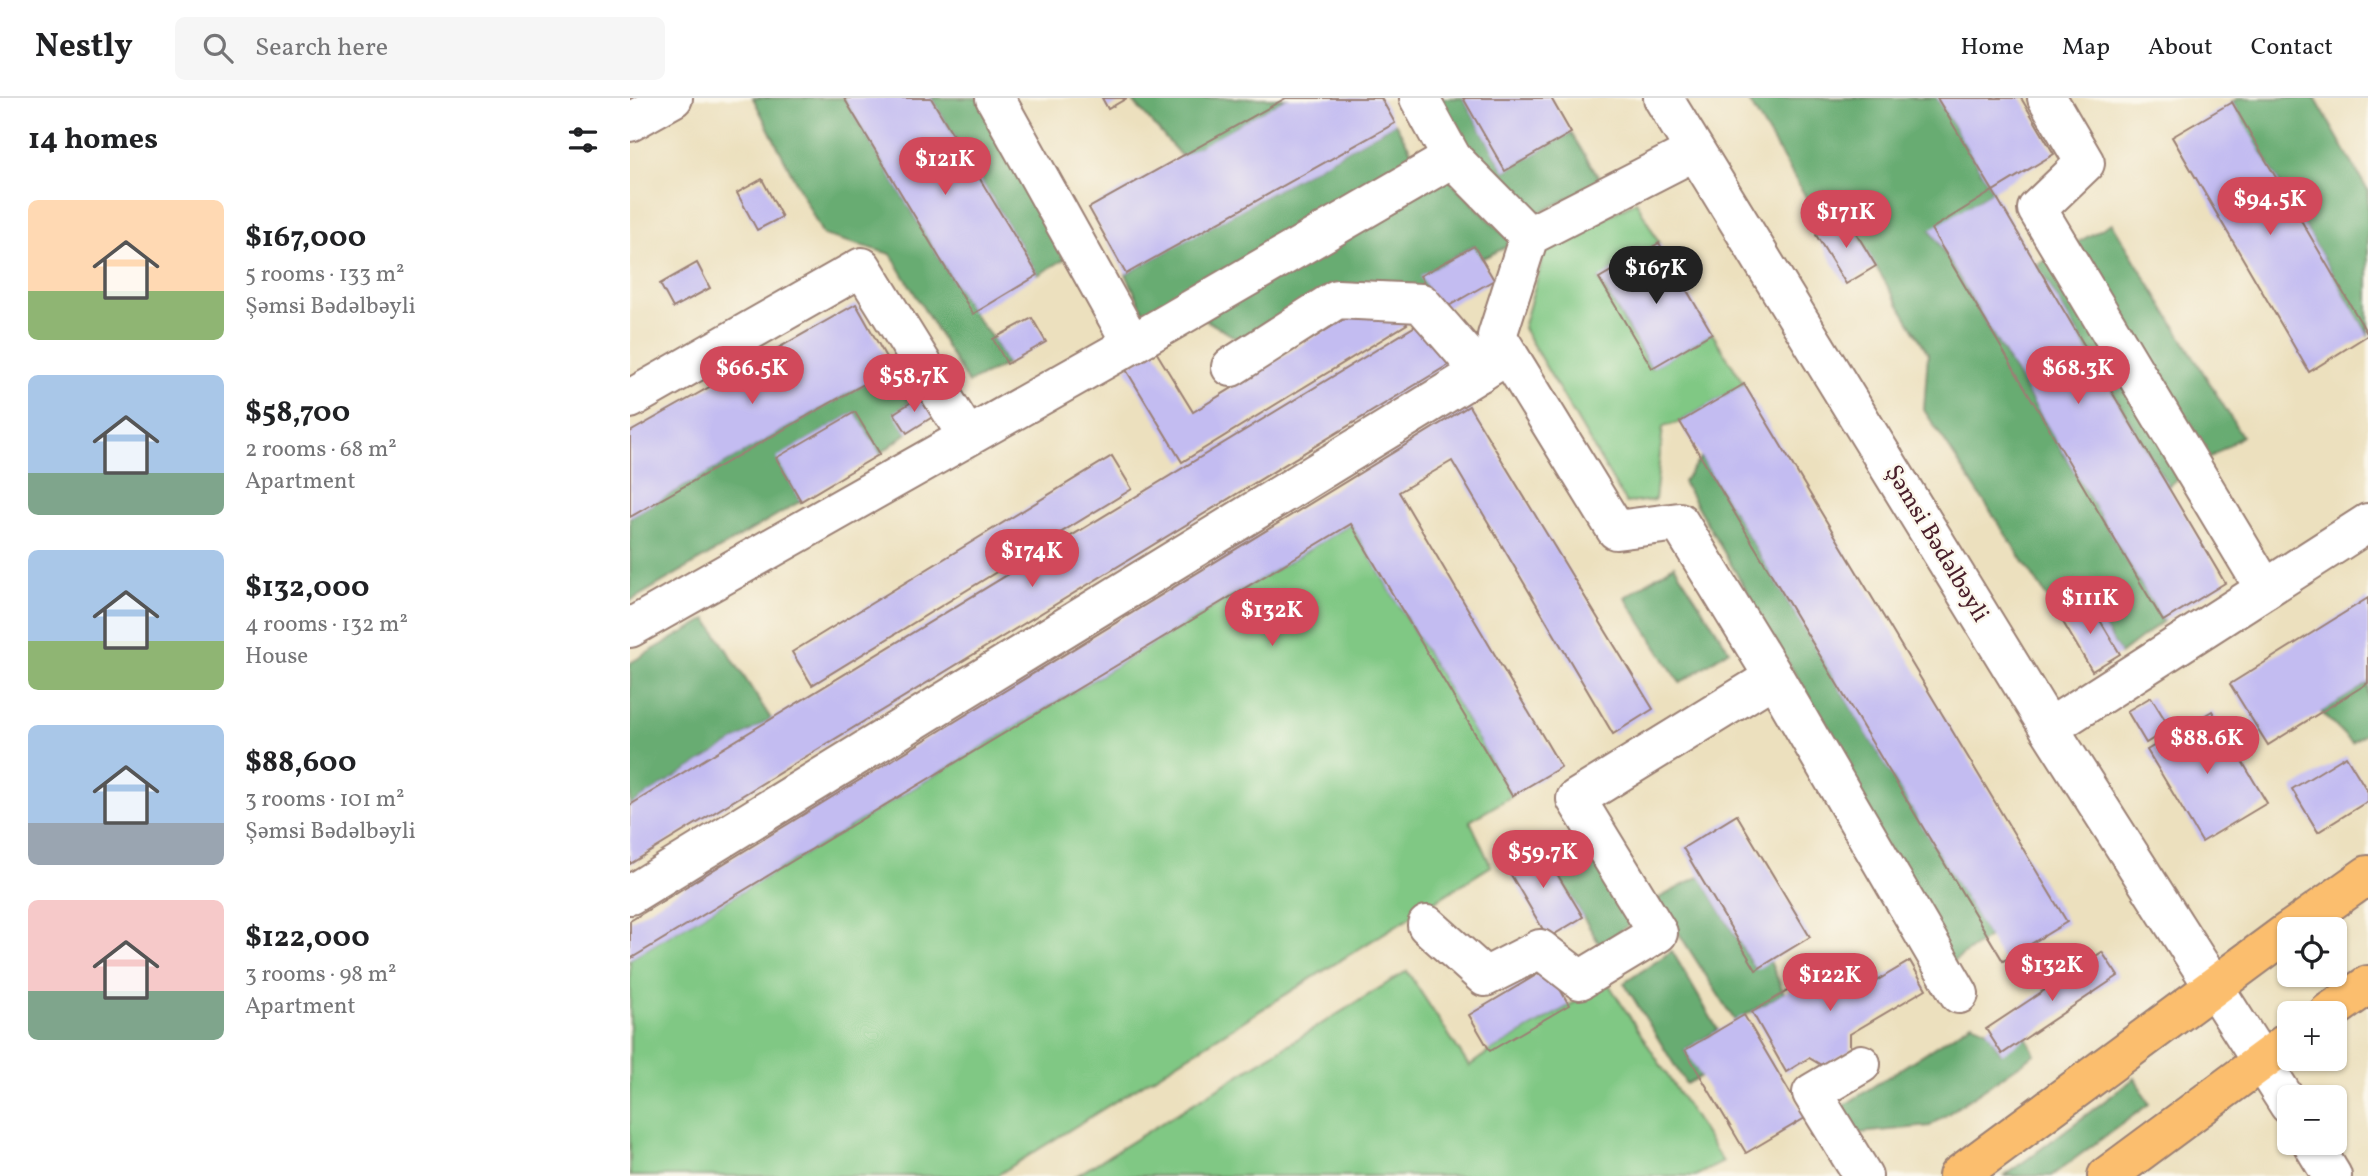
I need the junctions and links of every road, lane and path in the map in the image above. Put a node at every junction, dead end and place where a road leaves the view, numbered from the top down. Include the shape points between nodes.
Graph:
1 (673, 98) edge
2 (995, 98) edge
3 (1419, 98) edge
4 (1663, 98) edge
5 (2047, 98) edge
6 (630, 122) edge
7 (1695, 151) junction
8 (1452, 158) junction
9 (1529, 236) junction
10 (1132, 344) junction
11 (1494, 364) junction
12 (1231, 367) dead end
13 (630, 399) edge
14 (967, 436) junction
15 (2368, 523) edge
16 (2265, 589) junction
17 (630, 628) edge
18 (1774, 677) junction
19 (2049, 728) junction
20 (2368, 876) edge
21 (630, 895) edge
22 (2309, 917) edge
23 (1427, 925) dead end
24 (2277, 940) edge
25 (2368, 985) edge
26 (2214, 988) junction
27 (1959, 994) dead end
28 (2345, 1001) edge
29 (2276, 1051) edge
30 (1861, 1064) dead end
31 (2284, 1085) edge
32 (2319, 1155) edge
33 (2122, 1169) edge
34 (1863, 1176) edge
35 (1958, 1176) edge
36 (2332, 1176) edge

1 - 6 street
2 - 10 street
3 - 8 street
4 - 7 street, Şəmsi Bədəlbəyli
5 - 16 street via 2085,163 2037,209
7 - 9 street
7 - 19 street, Şəmsi Bədəlbəyli
8 - 9 street
8 - 10 street
9 - 11 street via 1497,336
10 - 14 street
11 - 12 street via 1420,303 1336,299
11 - 18 street via 1616,530 1679,522
11 - 21 street
13 - 14 street via 862,267
14 - 17 street
15 - 16 street
16 - 19 street
18 - 23 street via 1576,799 1658,933 1580,980 1540,949 1485,977
18 - 27 street
19 - 26 street, Şəmsi Bədəlbəyli
20 - 22 main road
24 - 26 main road
25 - 28 main road
26 - 29 street, Şəmsi Bədəlbəyli
26 - 35 main road
29 - 31 street, Şəmsi Bədəlbəyli
29 - 33 main road
30 - 34 street via 1812,1093
32 - 36 street

